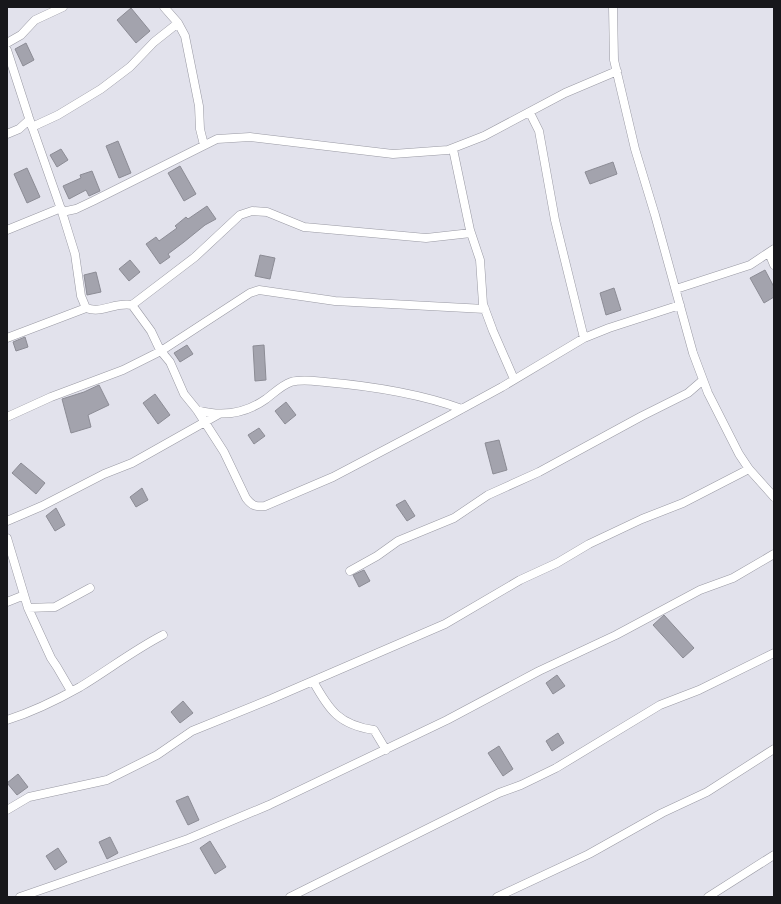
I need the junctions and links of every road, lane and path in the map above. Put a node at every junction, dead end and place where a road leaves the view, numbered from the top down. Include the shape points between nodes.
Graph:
1 (63, 7) edge
2 (164, 7) edge
3 (612, 7) edge
4 (178, 23) junction
5 (7, 43) edge
6 (7, 50) edge
7 (617, 72) junction
8 (530, 113) junction
9 (30, 123) junction
10 (7, 134) edge
11 (204, 145) junction
12 (453, 149) junction
13 (62, 210) junction
14 (7, 230) edge
15 (471, 233) junction
16 (772, 251) edge
17 (774, 265) edge
18 (676, 289) junction
19 (132, 305) junction
20 (680, 305) junction
21 (86, 308) junction
22 (485, 309) junction
23 (7, 338) edge
24 (584, 338) junction
25 (161, 352) junction
26 (514, 379) junction
27 (703, 380) junction
28 (462, 409) junction
29 (197, 410) junction
30 (219, 414) junction
31 (7, 417) edge
32 (205, 424) junction
33 (749, 469) junction
34 (774, 497) edge
35 (7, 521) edge
36 (7, 538) edge
37 (774, 554) edge
38 (350, 571) dead end
39 (90, 588) dead end
40 (22, 596) junction
41 (7, 602) edge
42 (28, 608) junction
43 (163, 635) dead end
44 (774, 653) edge
45 (313, 681) junction
46 (70, 692) junction
47 (7, 720) edge
48 (774, 749) edge
49 (386, 750) junction
50 (7, 810) edge
51 (774, 855) edge
52 (20, 897) edge
53 (290, 897) edge
54 (497, 897) edge
55 (708, 897) edge

1 - 5 street via 35,20 20,35
2 - 4 street
3 - 7 street via 613,48
4 - 9 street via 101,90 58,115
4 - 11 street via 185,36
6 - 9 street
7 - 8 street via 604,75 565,93
7 - 18 street via 635,148
8 - 12 street
8 - 24 street via 539,131 555,220
9 - 10 street
9 - 13 street
11 - 12 street via 216,139 239,137 392,154
11 - 13 street via 76,209
12 - 15 street
13 - 14 street
13 - 21 street via 75,254 81,296
15 - 19 street via 426,238 304,227 267,212 252,211 240,215 195,257
15 - 22 street via 480,260
16 - 17 street
16 - 18 street via 750,264
18 - 20 street
19 - 21 street via 115,304 95,311
19 - 25 street via 151,331
20 - 24 street
20 - 27 street
21 - 23 street
22 - 25 street via 335,301 259,290 250,293
22 - 26 street
24 - 26 street
25 - 29 street via 170,362 184,394
25 - 31 street
26 - 28 street
27 - 33 street via 725,429
27 - 38 street via 688,393 539,472 488,495 454,518 398,541
28 - 30 street via 434,399 401,392 303,380 291,382 251,408 235,414
28 - 32 street via 333,477 265,506 251,504 246,498 224,452
29 - 30 street
29 - 32 street
30 - 32 street
32 - 35 street via 132,463
33 - 34 street
33 - 45 street via 683,503 589,544 557,563 520,580 445,624
36 - 40 street
37 - 49 street via 733,578 700,590
39 - 42 street via 55,607
40 - 41 street
40 - 42 street
42 - 46 street
43 - 46 street
44 - 53 street via 699,690 660,705 556,768 499,793
45 - 49 street via 329,709 357,726 374,730
45 - 50 street via 192,731 157,755 107,780 29,798
46 - 47 street
48 - 54 street via 707,792 662,813 589,854
49 - 52 street via 269,805 188,839
51 - 55 street

